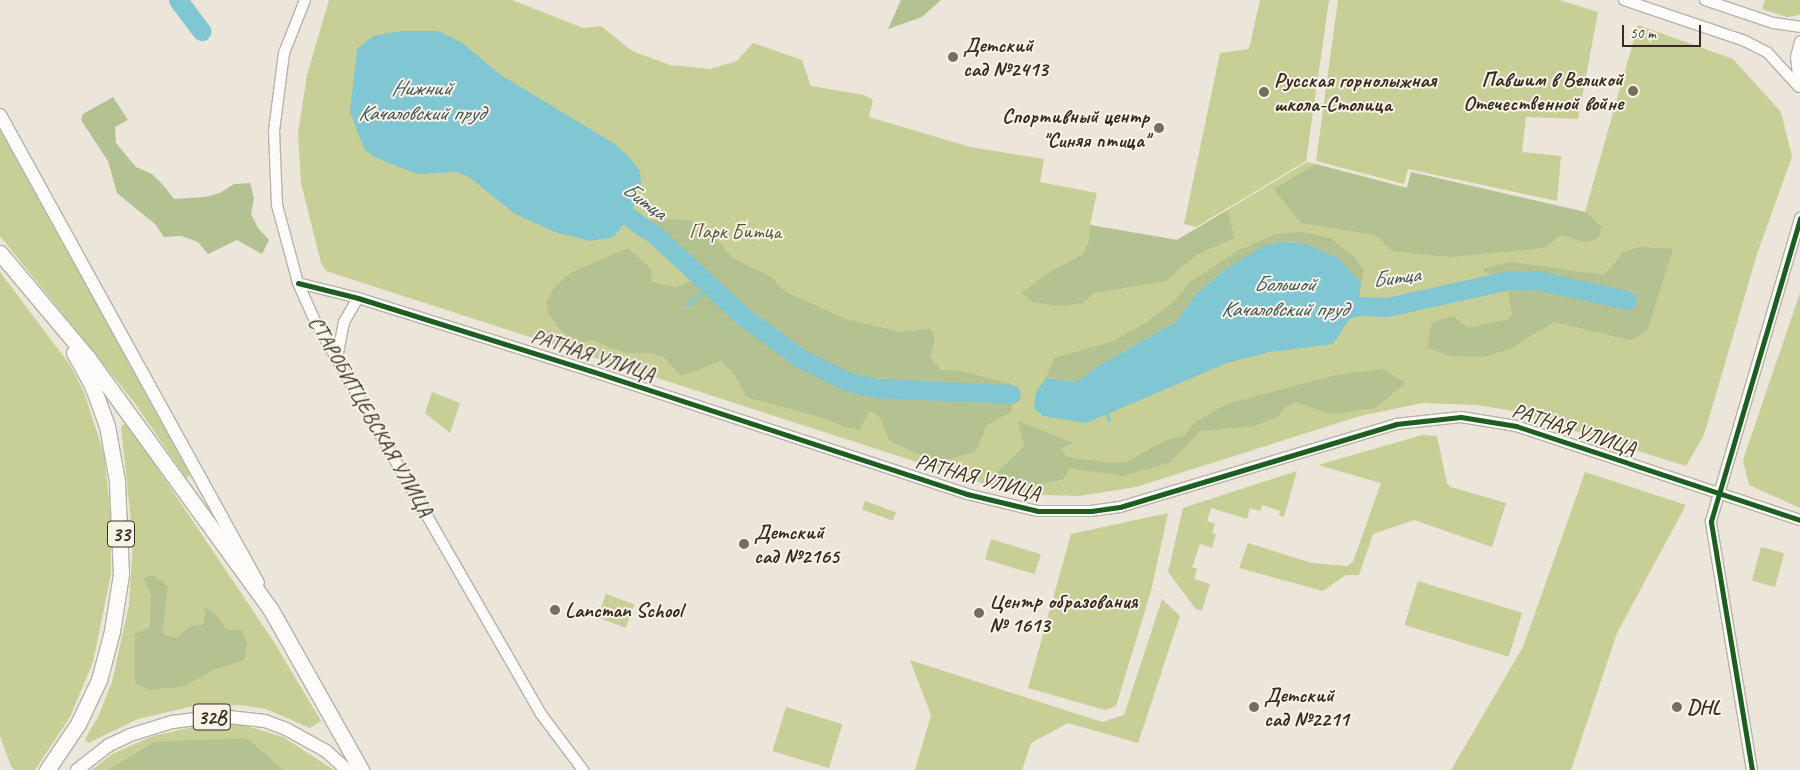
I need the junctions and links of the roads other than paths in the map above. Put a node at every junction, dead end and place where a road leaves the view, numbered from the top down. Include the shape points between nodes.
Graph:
1 (305, 0) edge
2 (1624, 0) edge
3 (1705, 0) edge
4 (1800, 27) edge
5 (1800, 42) edge
6 (1800, 89) edge
7 (0, 115) edge
8 (1800, 218) edge
9 (0, 253) edge
10 (298, 283) junction
11 (358, 298) junction
12 (38, 300) junction
13 (337, 358) junction
14 (1718, 493) junction
15 (1800, 520) edge
16 (271, 610) junction
17 (47, 770) edge
18 (77, 770) edge
19 (346, 770) edge
20 (361, 770) edge
21 (583, 770) edge
22 (1752, 770) edge

1 - 10 street, СТАРОБИТЦЕВСКАЯ УЛИЦА via 284,53 274,131 277,204
2 - 6 street via 1745,40 1768,52
3 - 4 street via 1773,24
5 - 6 street via 1796,57
7 - 16 main road via 232,531
8 - 14 street via 1770,312 1760,362
9 - 12 highway, 33
10 - 11 street, РАТНАЯ УЛИЦА
10 - 13 street, СТАРОБИТЦЕВСКАЯ УЛИЦА
11 - 13 street via 344,322
11 - 14 street, РАТНАЯ УЛИЦА via 854,459 967,494 1038,511 1091,511 1120,507 1396,424 1441,417 1479,418 1510,424
12 - 16 highway, 33 via 88,358
12 - 17 highway, 33 via 80,362 101,406 117,481 122,547 117,604 98,680 78,724
13 - 21 street, СТАРОБИТЦЕВСКАЯ УЛИЦА via 541,714
14 - 15 street, РАТНАЯ УЛИЦА
14 - 22 street via 1711,532
16 - 20 highway, 33
18 - 19 main road, 32B via 109,745 143,729 179,720 220,716 264,721 288,730 326,751

